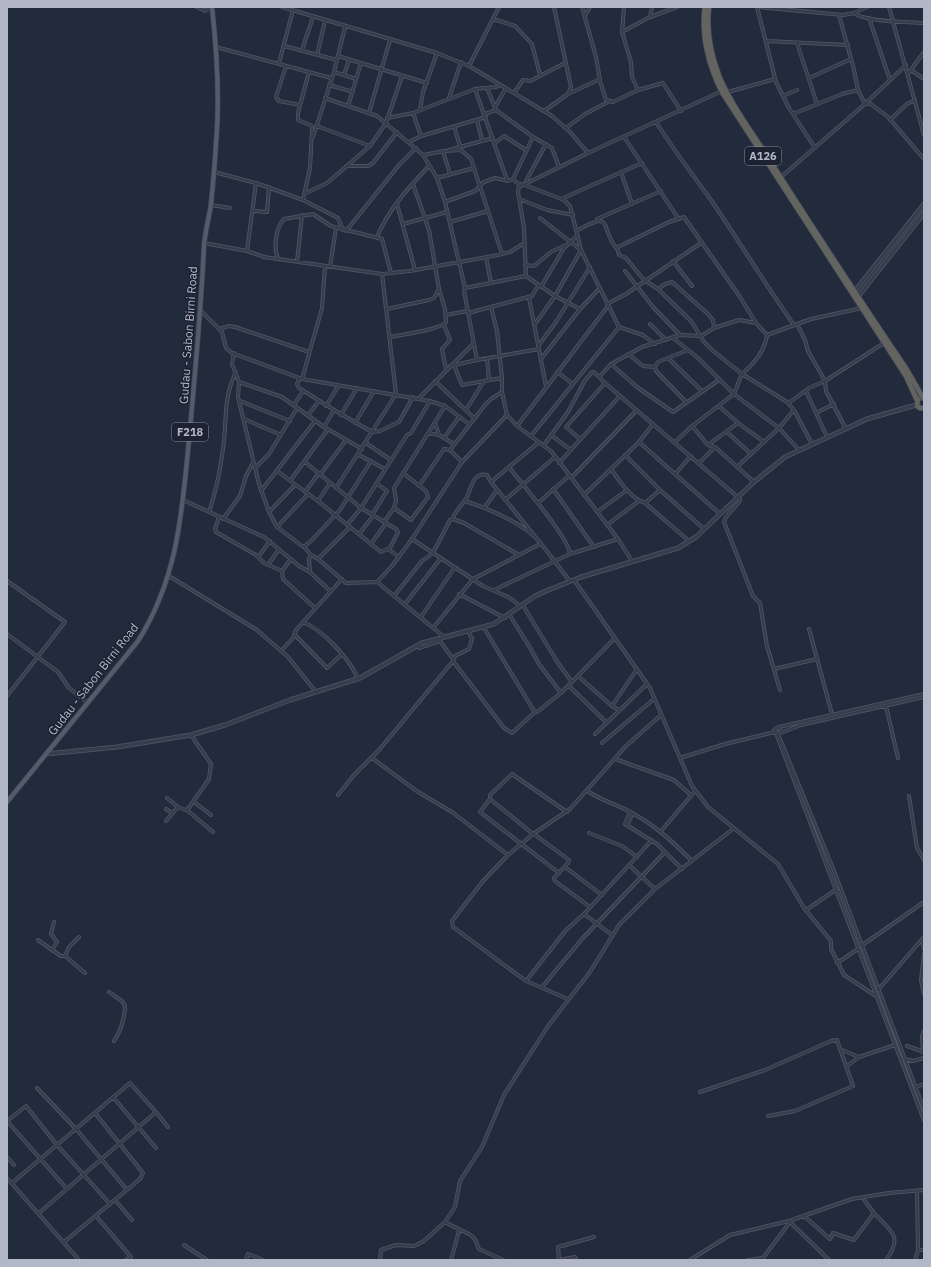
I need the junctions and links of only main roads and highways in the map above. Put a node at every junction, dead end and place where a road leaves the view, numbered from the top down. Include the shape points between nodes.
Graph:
1 (211, 7) edge
2 (705, 7) edge
3 (709, 7) edge
4 (854, 292) junction
5 (857, 298) junction
6 (923, 398) edge
7 (916, 402) junction
8 (923, 408) edge
9 (924, 414) edge
10 (7, 802) edge

1 - 10 main road, Gudau - Sabon Birni Road / F218 via 216,47 218,111 178,541 169,576 154,616 144,632
2 - 4 highway, A126 via 706,44 713,71 722,91
3 - 4 highway, A126 via 708,26 719,75
4 - 5 highway, A126
5 - 6 highway, A126 via 907,370
5 - 7 highway, A126 via 910,384
6 - 7 highway, A126
7 - 8 highway
8 - 9 highway

